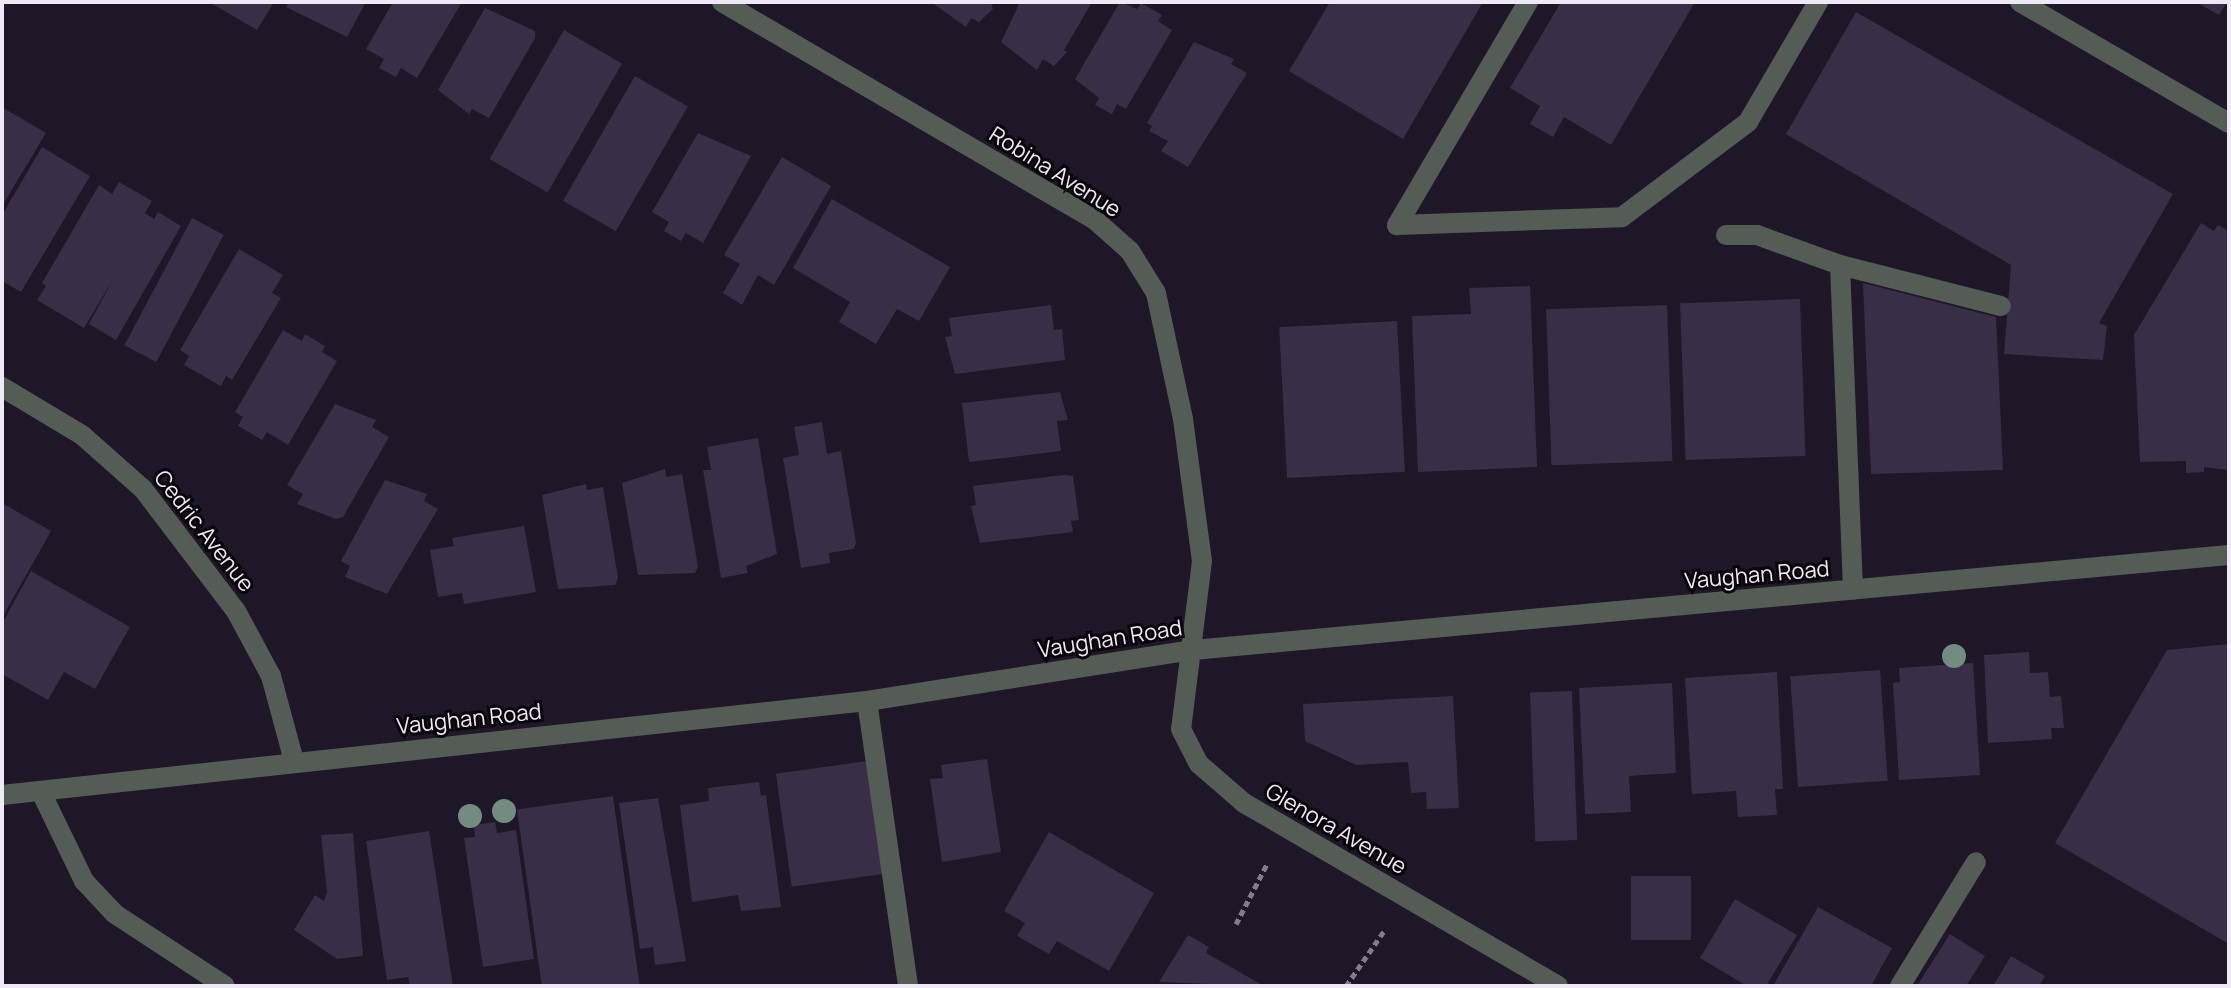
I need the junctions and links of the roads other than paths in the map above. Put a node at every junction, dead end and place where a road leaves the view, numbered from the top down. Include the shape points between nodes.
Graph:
1 (722, 2) edge
2 (1528, 2) edge
3 (1818, 2) edge
4 (2020, 2) edge
5 (2229, 123) edge
6 (1726, 235) dead end
7 (1840, 265) junction
8 (2001, 306) dead end
9 (2, 387) edge
10 (2229, 555) edge
11 (1853, 590) junction
12 (1193, 650) junction
13 (867, 701) junction
14 (294, 761) junction
15 (41, 792) junction
16 (2, 795) edge
17 (1976, 862) dead end
18 (225, 986) edge
19 (908, 986) edge
20 (1558, 986) edge
21 (1900, 986) edge

1 - 12 street, Robina Avenue via 1095,220 1130,251 1156,293 1183,419 1202,561
2 - 3 street via 1397,225 1622,217 1748,122
4 - 5 street
6 - 7 street via 1757,235
7 - 8 street
7 - 11 street
9 - 14 street, Cedric Avenue via 82,435 143,489 236,611 271,676
10 - 11 street, Vaughan Road
11 - 12 street, Vaughan Road
12 - 13 street, Vaughan Road
12 - 20 street, Glenora Avenue via 1181,729 1199,764 1244,803
13 - 14 street, Vaughan Road
13 - 19 street
14 - 15 street, Vaughan Road
15 - 16 street, Vaughan Road
15 - 18 street via 84,881 115,914
17 - 21 street

